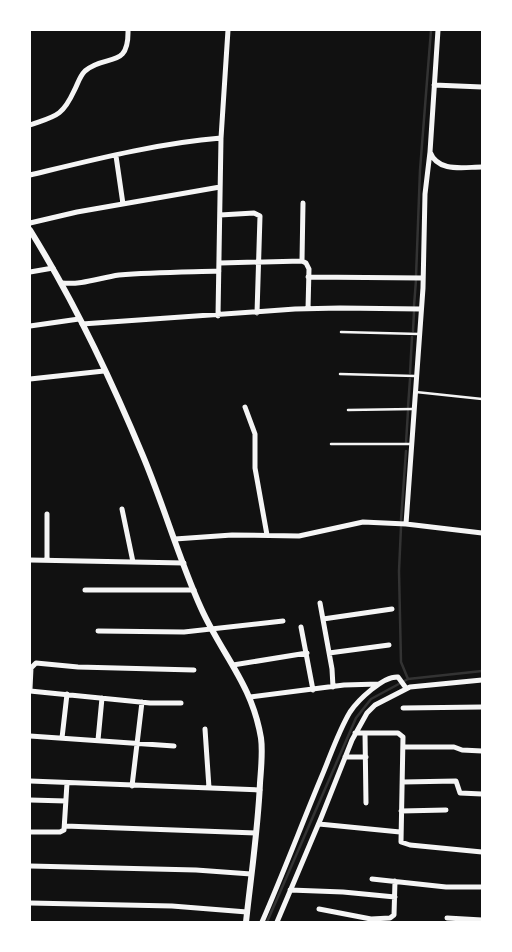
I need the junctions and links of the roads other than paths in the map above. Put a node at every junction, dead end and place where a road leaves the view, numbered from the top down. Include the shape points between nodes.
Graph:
1 (128, 30) edge
2 (228, 30) edge
3 (438, 30) edge
4 (434, 85) junction
5 (482, 87) edge
6 (30, 125) edge
7 (221, 138) junction
8 (430, 152) junction
9 (116, 156) junction
10 (482, 167) edge
11 (30, 175) edge
12 (220, 187) junction
13 (302, 203) dead end
14 (123, 204) junction
15 (220, 215) junction
16 (30, 223) edge
17 (31, 234) edge
18 (302, 260) junction
19 (257, 262) junction
20 (220, 263) junction
21 (53, 268) junction
22 (219, 270) junction
23 (30, 272) edge
24 (308, 277) junction
25 (423, 278) junction
26 (62, 283) junction
27 (308, 309) junction
28 (421, 309) junction
29 (257, 313) junction
30 (218, 316) junction
31 (81, 322) junction
32 (30, 326) edge
33 (341, 332) dead end
34 (420, 334) junction
35 (104, 371) junction
36 (340, 374) dead end
37 (417, 376) junction
38 (30, 379) edge
39 (416, 392) junction
40 (482, 398) edge
41 (245, 407) dead end
42 (414, 409) junction
43 (348, 410) dead end
44 (332, 444) dead end
45 (412, 444) junction
46 (122, 509) dead end
47 (47, 514) dead end
48 (406, 524) junction
49 (482, 533) edge
50 (266, 535) junction
51 (175, 539) junction
52 (30, 560) edge
53 (47, 560) junction
54 (134, 562) junction
55 (184, 563) junction
56 (85, 590) dead end
57 (194, 590) junction
58 (320, 603) dead end
59 (392, 609) dead end
60 (322, 619) junction
61 (283, 621) dead end
62 (301, 627) dead end
63 (213, 630) junction
64 (98, 631) dead end
65 (389, 644) dead end
66 (307, 653) junction
67 (329, 653) junction
68 (233, 665) junction
69 (194, 670) dead end
70 (482, 680) edge
71 (381, 684) junction
72 (333, 687) junction
73 (405, 687) junction
74 (30, 690) edge
75 (313, 690) junction
76 (67, 694) junction
77 (250, 697) junction
78 (102, 698) junction
79 (142, 702) junction
80 (181, 703) dead end
81 (482, 707) edge
82 (403, 708) dead end
83 (205, 729) dead end
84 (365, 733) junction
85 (355, 734) junction
86 (30, 736) edge
87 (62, 738) junction
88 (98, 740) junction
89 (137, 743) junction
90 (174, 746) dead end
91 (403, 747) junction
92 (482, 751) edge
93 (345, 757) junction
94 (366, 757) junction
95 (30, 781) edge
96 (403, 782) junction
97 (67, 783) junction
98 (132, 786) junction
99 (209, 788) junction
100 (260, 790) junction
101 (482, 794) edge
102 (30, 800) edge
103 (66, 801) junction
104 (366, 803) dead end
105 (446, 810) dead end
106 (401, 811) junction
107 (319, 824) junction
108 (65, 826) junction
109 (30, 832) edge
110 (400, 832) junction
111 (256, 833) junction
112 (482, 852) edge
113 (30, 866) edge
114 (251, 874) junction
115 (372, 879) dead end
116 (395, 881) junction
117 (482, 887) edge
118 (290, 890) junction
119 (395, 897) junction
120 (30, 903) edge
121 (319, 909) dead end
122 (247, 912) junction
123 (447, 918) dead end
124 (482, 920) edge
125 (246, 922) edge
126 (262, 922) edge
127 (277, 922) edge

1 - 6 street via 127,47 122,55 85,71 62,112
2 - 7 street
3 - 4 street
4 - 5 street
4 - 8 street
7 - 9 street
7 - 12 street
8 - 10 street via 432,159 442,166
8 - 25 street via 425,194
9 - 11 street
9 - 14 street
12 - 14 street
12 - 15 street
13 - 18 street
14 - 16 street
15 - 19 street via 254,213 260,216
15 - 20 street
17 - 21 street
18 - 19 street
18 - 24 street via 308,265
19 - 20 street
19 - 29 street
20 - 22 street
21 - 23 street
21 - 26 street
22 - 26 street via 130,274 83,283
22 - 30 street
24 - 25 street
24 - 27 street
25 - 28 street
26 - 31 street
27 - 28 street
27 - 29 street
28 - 34 street
29 - 30 street
30 - 31 street
31 - 32 street
31 - 35 street
33 - 34 lane
34 - 37 street
35 - 38 street
35 - 51 street
36 - 37 lane
37 - 39 street
39 - 40 lane
39 - 42 street
41 - 50 street via 255,434 256,468
42 - 43 lane
42 - 45 street
44 - 45 lane
45 - 48 street
46 - 54 street
47 - 53 street
48 - 49 street
48 - 50 street via 356,523 299,536
50 - 51 street
51 - 55 street
52 - 53 street
53 - 54 street
54 - 55 street
55 - 57 street
56 - 57 street
57 - 63 street
58 - 60 street
59 - 60 street
60 - 67 street
61 - 63 street
62 - 66 street
63 - 64 street
63 - 68 street
65 - 67 street
66 - 68 street
66 - 75 street
67 - 72 street
68 - 77 street
69 - 74 street via 36,663 31,668
70 - 73 street
71 - 72 street
71 - 73 street via 393,677 400,679
71 - 126 street via 362,699 347,718
72 - 75 street
73 - 85 street via 370,709
74 - 76 street
75 - 77 street
76 - 78 street
76 - 87 street
77 - 100 street via 261,739
78 - 79 street
78 - 88 street
79 - 80 street
79 - 89 street
81 - 82 street
83 - 99 street
84 - 85 street
84 - 91 street via 401,734
84 - 94 street
85 - 93 street
86 - 87 street
87 - 88 street
88 - 89 street
89 - 90 street
89 - 98 street
91 - 92 street via 454,747
91 - 96 street
93 - 94 street
93 - 107 street
94 - 104 street
95 - 97 street
96 - 101 street via 456,781 460,793
96 - 106 street
97 - 98 street
97 - 103 street
98 - 99 street
99 - 100 street
100 - 111 street
102 - 103 street
103 - 108 street
105 - 106 street
106 - 110 street
107 - 110 street
107 - 118 street
108 - 109 street via 60,832
108 - 111 street
110 - 112 street via 403,844
111 - 114 street
113 - 114 street
114 - 122 street
115 - 116 street
116 - 117 street
116 - 119 street
118 - 119 street
118 - 127 street
119 - 121 street via 394,915 386,919
120 - 122 street via 172,906
122 - 125 street
123 - 124 street

